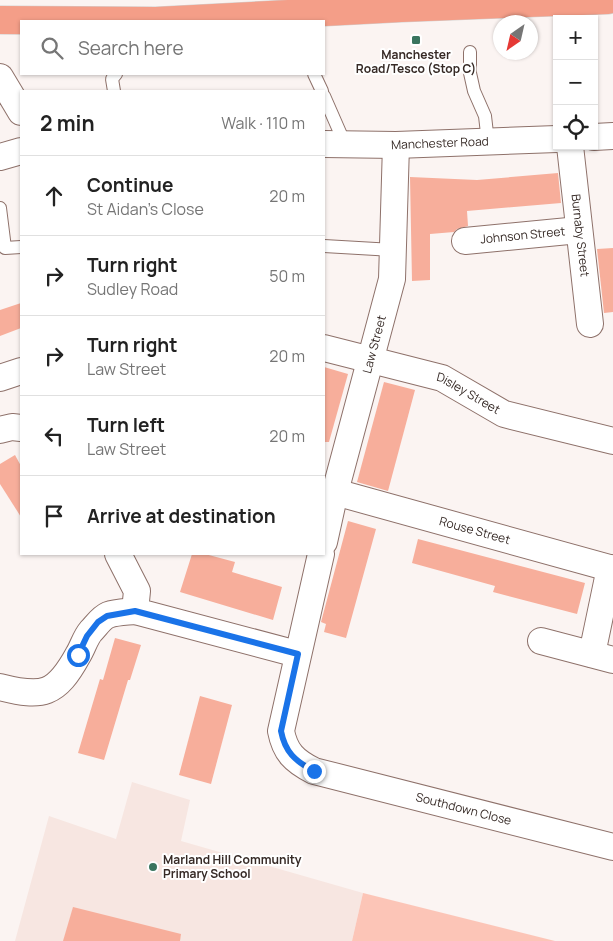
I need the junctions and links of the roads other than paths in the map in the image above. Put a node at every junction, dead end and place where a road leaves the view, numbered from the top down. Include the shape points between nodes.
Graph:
1 (281, 0) edge
2 (608, 0) edge
3 (401, 8) junction
4 (0, 20) edge
5 (470, 52) dead end
6 (115, 75) edge
7 (314, 75) edge
8 (0, 77) edge
9 (114, 90) edge
10 (322, 90) edge
11 (325, 101) edge
12 (20, 110) edge
13 (613, 136) edge
14 (598, 137) edge
15 (553, 138) edge
16 (488, 142) junction
17 (334, 144) edge
18 (396, 144) junction
19 (570, 150) edge
20 (20, 151) edge
21 (0, 158) edge
22 (0, 208) edge
23 (579, 230) junction
24 (465, 241) dead end
25 (325, 246) edge
26 (20, 247) edge
27 (2, 249) edge
28 (393, 250) junction
29 (590, 324) dead end
30 (325, 348) edge
31 (370, 360) junction
32 (20, 371) edge
33 (0, 378) edge
34 (20, 428) edge
35 (0, 430) edge
36 (613, 441) edge
37 (335, 492) junction
38 (325, 537) edge
39 (119, 555) edge
40 (321, 555) edge
41 (612, 568) edge
42 (135, 611) junction
43 (541, 641) dead end
44 (298, 654) junction
45 (602, 657) edge
46 (0, 687) edge
47 (613, 848) edge

1 - 3 highway
2 - 3 highway
3 - 4 highway via 156,20
5 - 16 lane via 470,73 485,116
6 - 9 lane via 112,79
7 - 10 lane
8 - 12 street
11 - 17 lane
13 - 14 street
15 - 16 street, Manchester Road
16 - 18 street, Manchester Road
17 - 18 street, Manchester Road
18 - 28 street, Law Street
19 - 23 street, Burnaby Street
20 - 21 street
22 - 27 lane
23 - 24 street, Johnson Street
23 - 29 street, Burnaby Street
25 - 28 lane
26 - 27 lane
28 - 31 street, Law Street via 392,279
30 - 31 street, Disley Street
31 - 36 street, Disley Street via 442,378 504,414
31 - 37 street, Law Street
32 - 33 street
34 - 35 street via 12,426
37 - 38 street, Law Street
37 - 41 street, Rouse Street
39 - 42 street via 137,591
40 - 44 street
41 - 45 street
42 - 44 street
42 - 46 street via 107,616 98,622 65,675 53,688 41,693 24,693
43 - 45 street
44 - 47 street, Southdown Close via 281,731 283,743 301,764 314,771

